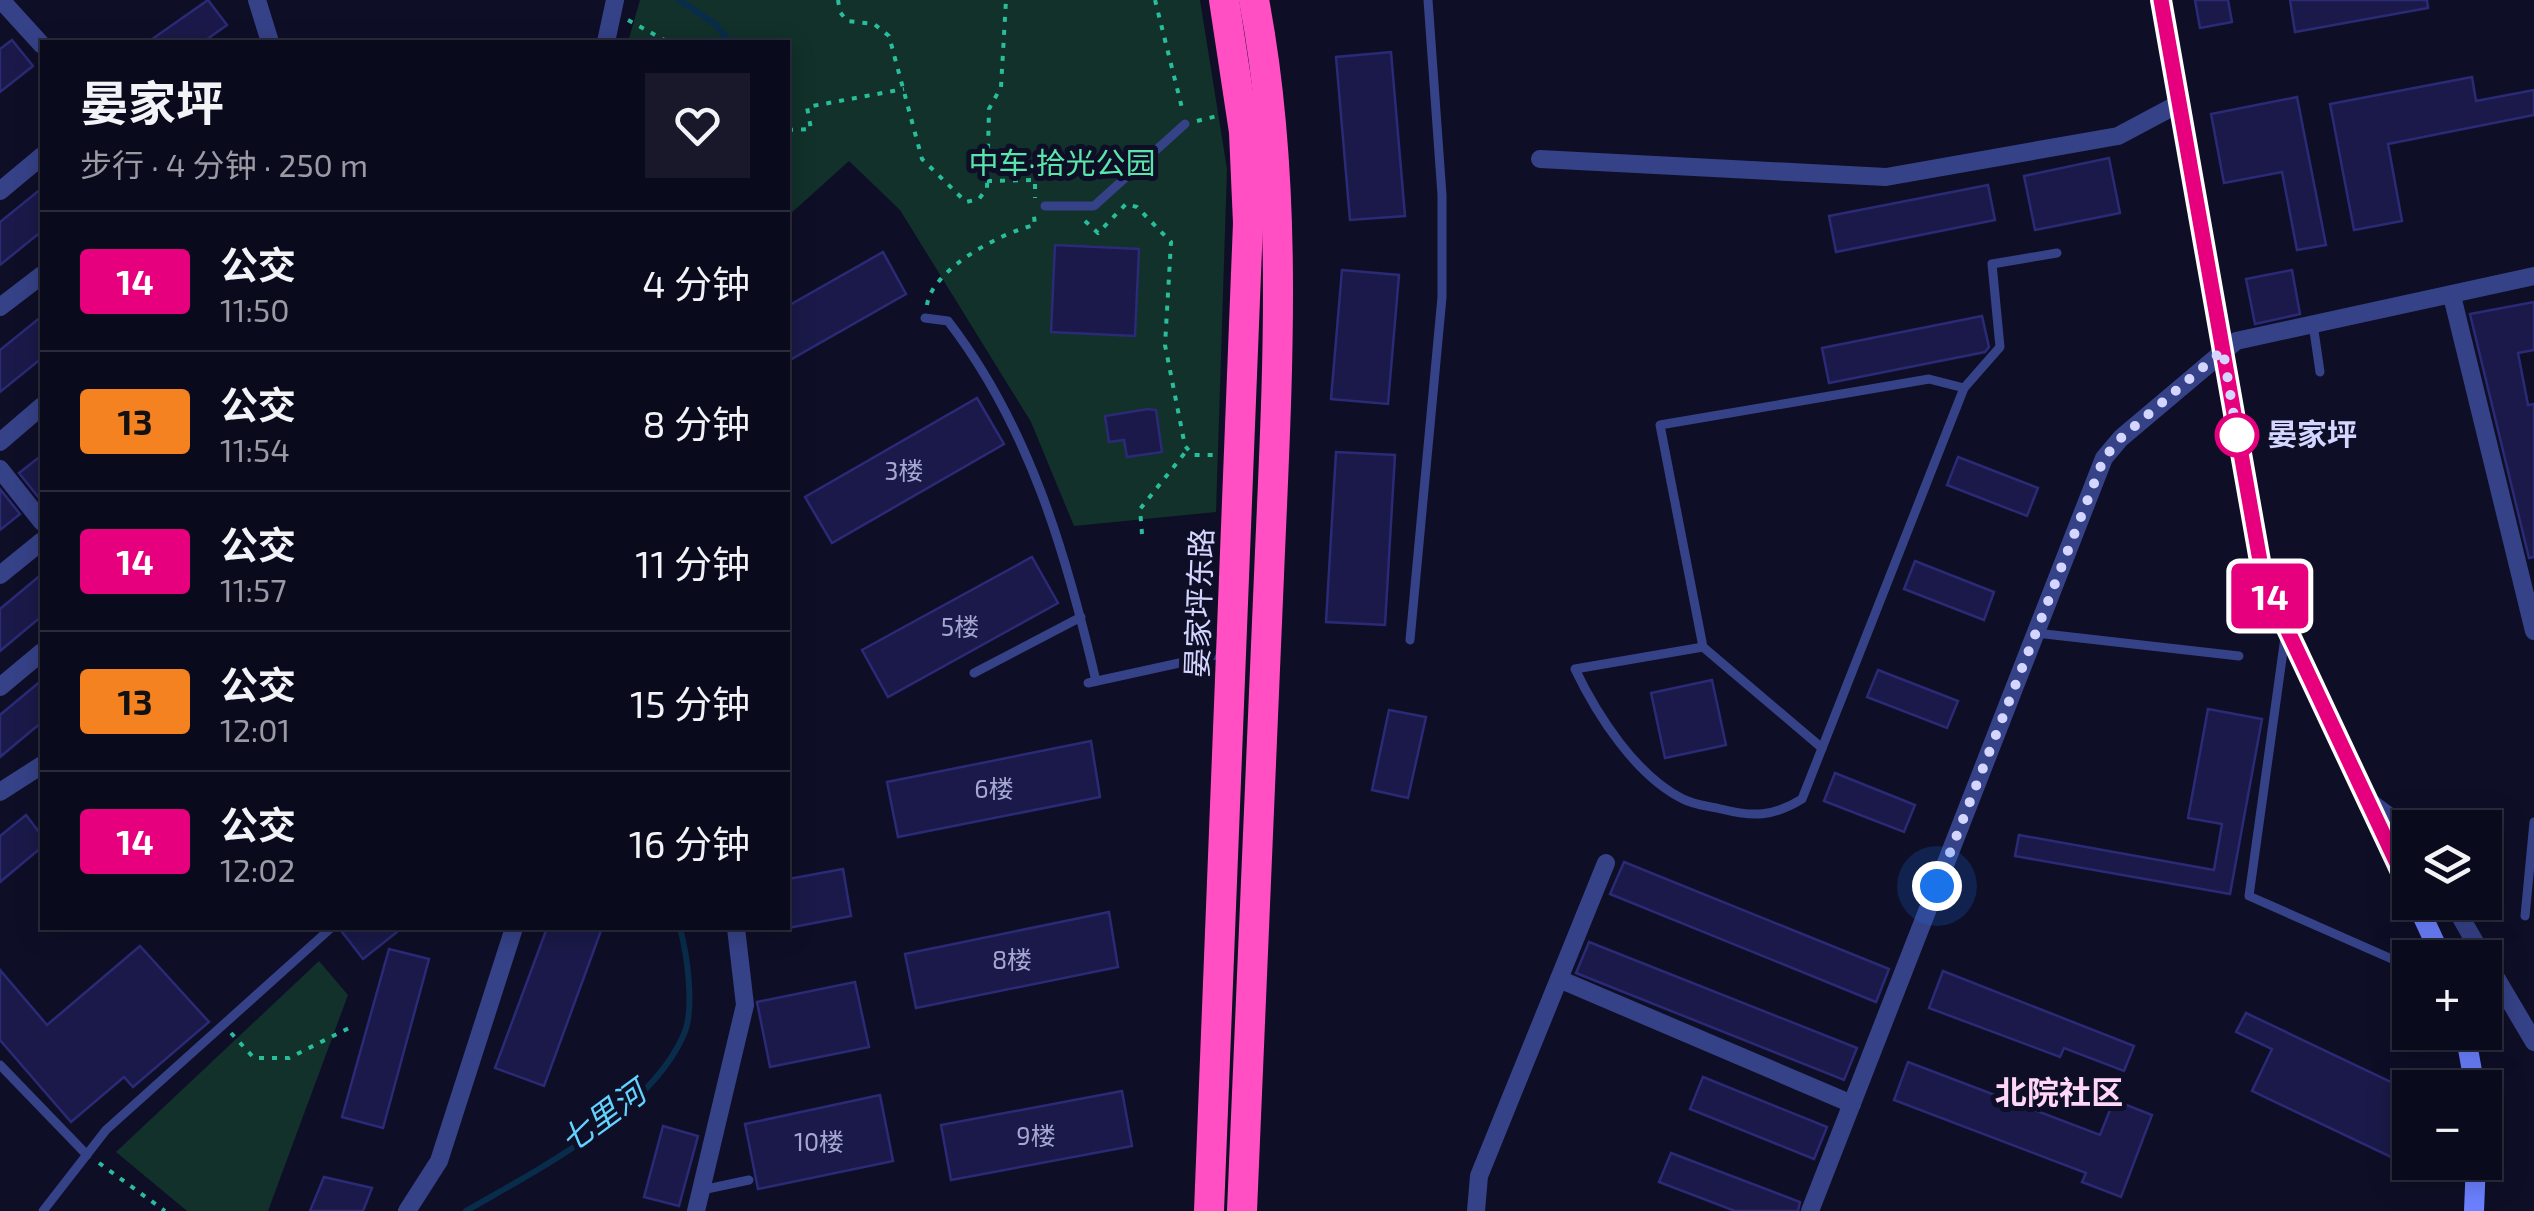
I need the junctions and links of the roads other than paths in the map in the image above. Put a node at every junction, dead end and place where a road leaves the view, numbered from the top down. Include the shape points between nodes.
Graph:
1 (1, 0) edge
2 (256, 0) edge
3 (1224, 0) edge
4 (1254, 0) edge
5 (1428, 0) edge
6 (2162, 0) edge
7 (613, 7) edge
8 (269, 40) edge
9 (606, 40) edge
10 (40, 43) edge
11 (2180, 103) junction
12 (1185, 124) road end
13 (40, 158) edge
14 (1540, 159) dead end
15 (0, 192) edge
16 (1045, 206) dead end
17 (2057, 253) dead end
18 (2534, 276) edge
19 (40, 277) edge
20 (2452, 296) junction
21 (0, 307) edge
22 (925, 318) road end
23 (2313, 324) junction
24 (2223, 350) junction
25 (2320, 372) dead end
26 (1964, 388) junction
27 (40, 408) edge
28 (0, 442) edge
29 (0, 468) edge
30 (40, 519) edge
31 (40, 542) edge
32 (0, 575) edge
33 (1081, 617) junction
34 (2534, 631) edge
35 (2036, 633) junction
36 (2286, 634) junction
37 (1410, 640) dead end
38 (1703, 646) junction
39 (1233, 652) junction
40 (40, 654) edge
41 (2239, 656) dead end
42 (974, 673) dead end
43 (0, 687) edge
44 (1822, 748) junction
45 (40, 766) edge
46 (0, 792) edge
47 (2365, 799) junction
48 (2392, 819) edge
49 (2534, 822) edge
50 (2392, 854) edge
51 (1606, 863) dead end
52 (2525, 916) dead end
53 (330, 930) edge
54 (513, 930) edge
55 (736, 930) edge
56 (2392, 958) edge
57 (1559, 978) junction
58 (2502, 988) edge
59 (2534, 1042) edge
60 (0, 1064) edge
61 (1852, 1104) junction
62 (87, 1155) junction
63 (750, 1180) dead end
64 (2475, 1180) edge
65 (702, 1190) junction
66 (43, 1211) edge
67 (408, 1211) edge
68 (696, 1211) edge
69 (1209, 1211) edge
70 (1242, 1211) edge
71 (1476, 1211) edge
72 (1810, 1211) edge
73 (2474, 1211) edge

1 - 10 street
2 - 8 street
3 - 39 highway, 晏家坪东路 via 1242,110 1248,223
4 - 70 highway via 1274,130 1278,280
5 - 37 lane via 1442,297
6 - 11 street
7 - 9 street
11 - 14 street via 2118,136 1886,177
11 - 24 street
12 - 16 lane via 1094,206
13 - 15 street
17 - 26 lane via 1992,264 2000,347
18 - 20 street
19 - 21 street
20 - 23 street
20 - 34 street
22 - 33 lane via 948,321 972,352 1029,455
23 - 24 street via 2236,341
23 - 25 lane
24 - 35 street via 2104,458
24 - 36 street via 2263,578
26 - 38 lane via 1929,379 1660,426
26 - 44 lane
27 - 28 street
29 - 30 street
31 - 32 street
33 - 39 lane via 1092,682
33 - 42 lane
35 - 41 lane
35 - 61 street
36 - 47 street
36 - 56 lane via 2248,896
38 - 44 lane
38 - 44 lane via 1575,669 1625,751 1682,799 1750,816 1780,813 1802,799
39 - 69 highway, 晏家坪东路
40 - 43 street
45 - 46 street
47 - 48 street
47 - 50 street
49 - 52 lane
51 - 57 street
53 - 62 lane via 106,1130
54 - 67 street via 439,1161
55 - 65 street via 745,1005
57 - 61 street
57 - 71 street via 1479,1176
58 - 59 street
60 - 62 lane
61 - 72 street
62 - 66 lane
63 - 65 lane
64 - 73 street
65 - 68 street

